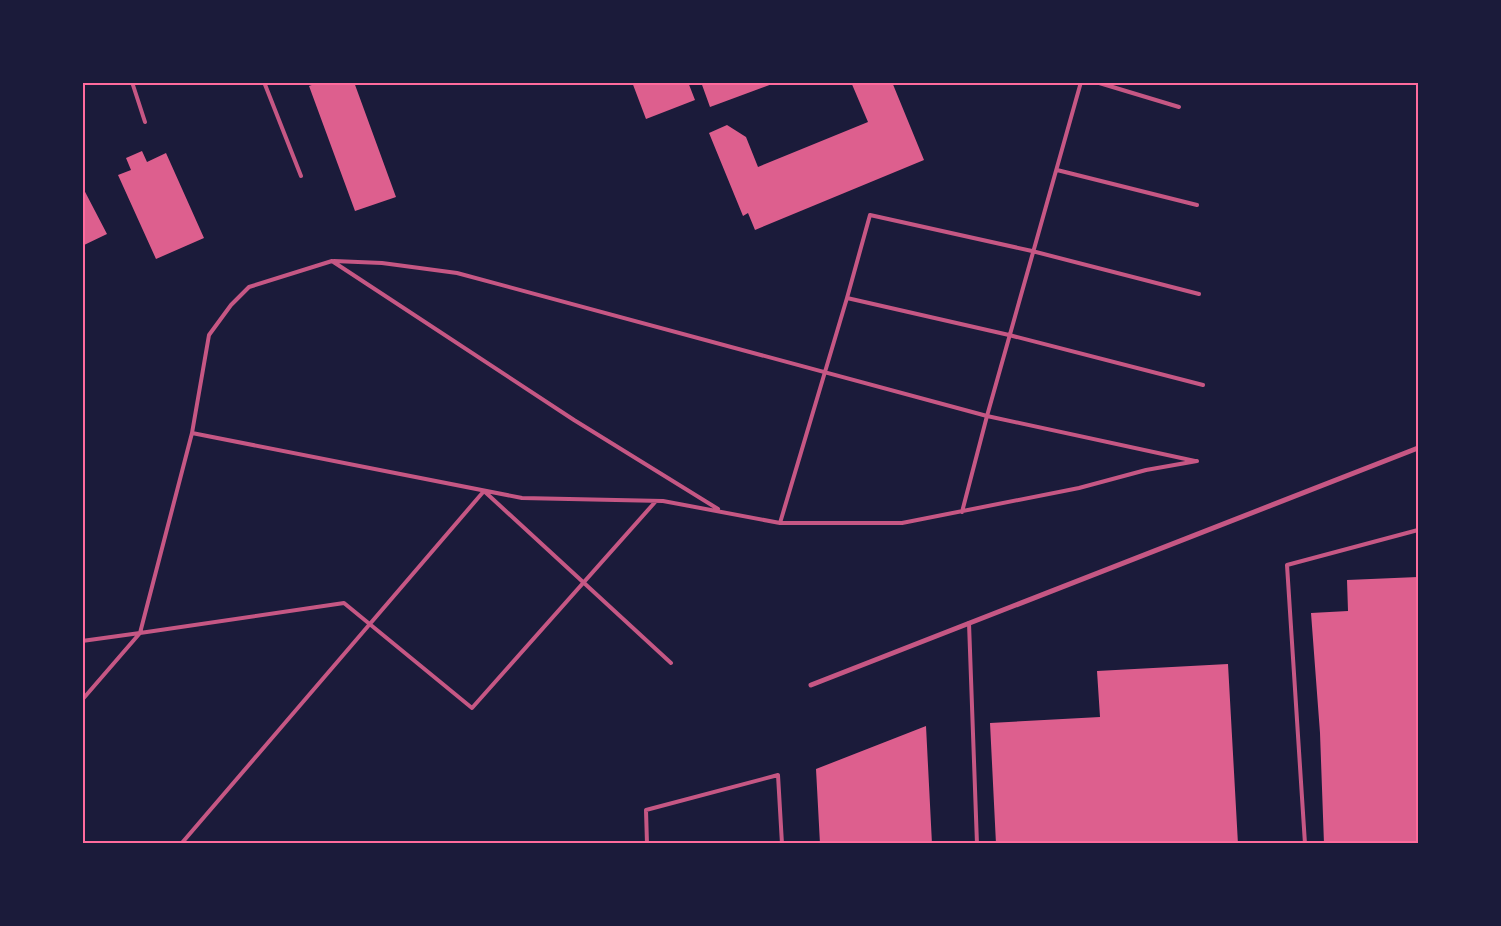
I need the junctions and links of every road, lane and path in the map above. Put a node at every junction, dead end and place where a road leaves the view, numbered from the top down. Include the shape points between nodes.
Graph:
1 (132, 82) edge
2 (264, 82) edge
3 (1081, 82) edge
4 (1096, 82) edge
5 (1179, 107) dead end
6 (145, 122) dead end
7 (1057, 170) junction
8 (301, 176) dead end
9 (1197, 205) dead end
10 (1032, 251) junction
11 (332, 261) junction
12 (1199, 294) dead end
13 (847, 298) junction
14 (1009, 335) junction
15 (824, 372) junction
16 (1204, 386) dead end
17 (986, 416) junction
18 (192, 433) junction
19 (1418, 448) edge
20 (484, 491) junction
21 (656, 501) junction
22 (720, 511) junction
23 (962, 512) junction
24 (780, 523) junction
25 (1418, 530) edge
26 (584, 583) junction
27 (370, 623) junction
28 (969, 623) junction
29 (140, 633) junction
30 (82, 640) edge
31 (671, 663) dead end
32 (811, 685) dead end
33 (82, 700) edge
34 (181, 844) edge
35 (647, 844) edge
36 (782, 844) edge
37 (978, 844) edge
38 (1305, 844) edge

1 - 6 lane
2 - 8 lane
3 - 7 lane
4 - 5 lane
7 - 9 lane
7 - 10 lane
10 - 12 lane
10 - 13 lane via 870,215
10 - 14 lane
11 - 15 lane via 456,272
11 - 18 lane via 249,287 231,305 209,335
11 - 22 lane via 574,420
13 - 14 lane
13 - 15 lane
14 - 16 lane
14 - 17 lane
15 - 17 lane
15 - 24 lane
17 - 23 lane
17 - 23 lane via 1197,462 1146,470 1080,488
18 - 20 lane
18 - 29 lane
19 - 28 street
20 - 21 lane via 522,498
20 - 26 lane
20 - 27 lane
21 - 22 lane
21 - 26 lane
22 - 24 lane
23 - 24 lane via 902,523
25 - 38 lane via 1287,565
26 - 27 lane via 472,708
26 - 31 lane
27 - 29 lane via 344,603
27 - 34 lane
28 - 32 street
28 - 37 lane
29 - 30 lane
29 - 33 lane
35 - 36 lane via 646,810 778,775

